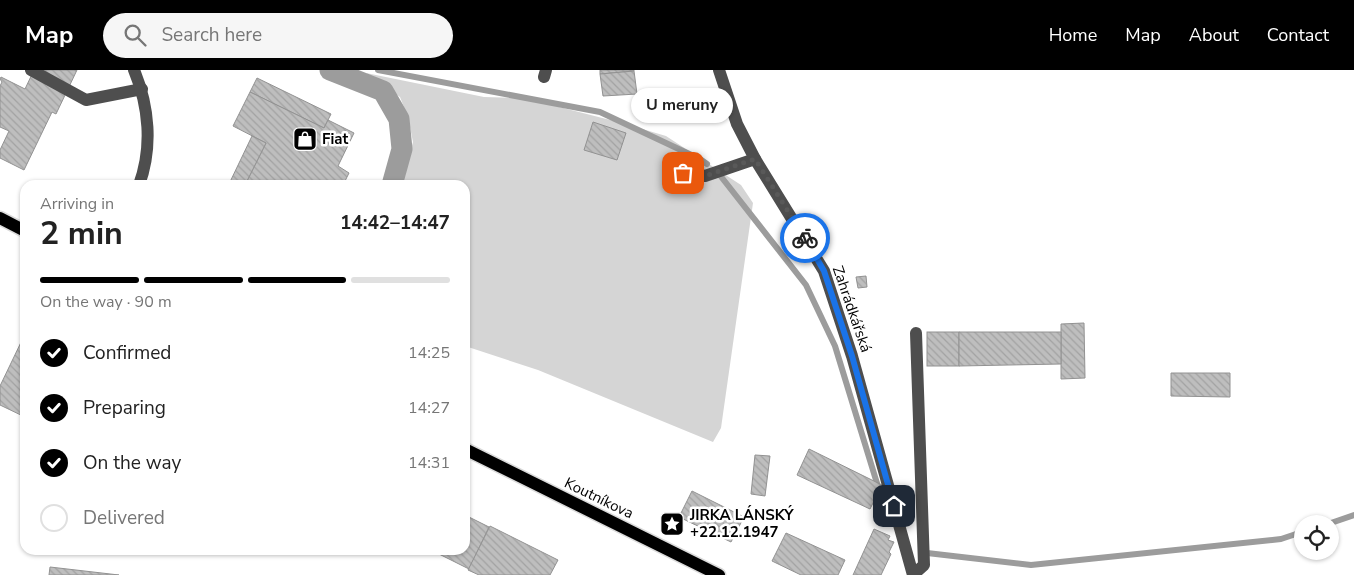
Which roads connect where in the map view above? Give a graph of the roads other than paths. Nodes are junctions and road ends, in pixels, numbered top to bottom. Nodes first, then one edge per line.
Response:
1 (31, 70) edge
2 (134, 70) edge
3 (719, 70) edge
4 (142, 89) junction
5 (755, 159) junction
6 (683, 173) dead end
7 (141, 180) edge
8 (0, 218) edge
9 (20, 228) edge
10 (916, 332) dead end
11 (470, 451) edge
12 (719, 575) edge
13 (914, 575) edge

1 - 4 street
2 - 4 street
3 - 5 street, Zahrádkářská
4 - 7 street
5 - 6 street
5 - 13 street, Zahrádkářská
8 - 9 main road
10 - 13 street
11 - 12 main road, Koutníkova

